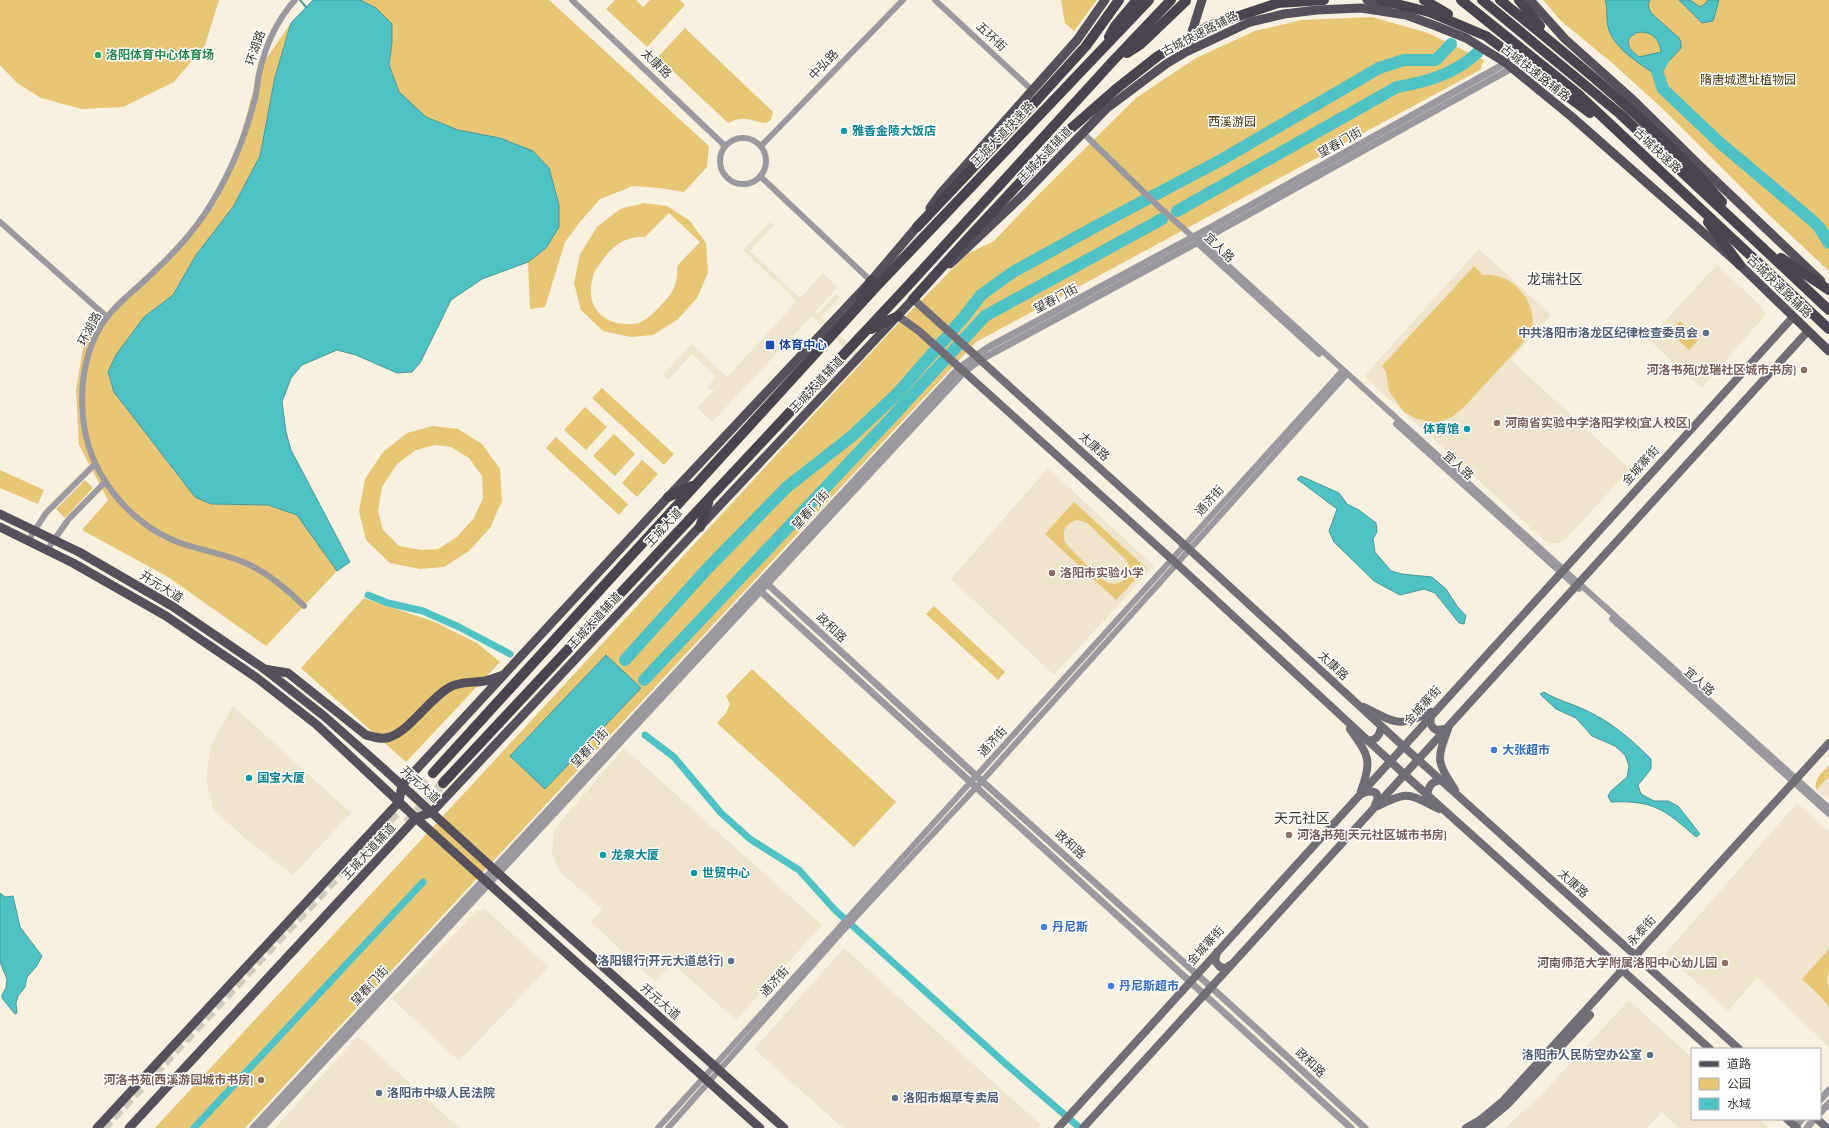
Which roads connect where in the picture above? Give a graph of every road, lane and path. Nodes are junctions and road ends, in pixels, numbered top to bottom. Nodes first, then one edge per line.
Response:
1 (295, 0) edge
2 (571, 0) edge
3 (903, 0) edge
4 (934, 0) edge
5 (1105, 0) edge
6 (1119, 0) edge
7 (1136, 0) edge
8 (1148, 0) edge
9 (1171, 0) edge
10 (1324, 0) edge
11 (1367, 0) edge
12 (1380, 0) edge
13 (1424, 0) edge
14 (1461, 0) edge
15 (1482, 0) edge
16 (1500, 0) edge
17 (1519, 0) edge
18 (1530, 0) edge
19 (1186, 1) dead end
20 (1200, 2) edge
21 (1406, 15) junction
22 (1486, 36) junction
23 (1558, 47) junction
24 (1100, 52) junction
25 (1186, 52) junction
26 (1112, 62) junction
27 (1509, 66) junction
28 (1032, 90) junction
29 (1083, 133) junction
30 (1621, 134) junction
31 (724, 145) junction
32 (761, 146) junction
33 (996, 160) junction
34 (1011, 174) junction
35 (760, 176) junction
36 (1691, 200) junction
37 (0, 222) edge
38 (917, 227) junction
39 (970, 236) junction
40 (1197, 240) junction
41 (1756, 241) junction
42 (1740, 265) junction
43 (874, 284) junction
44 (1829, 289) edge
45 (913, 299) junction
46 (1829, 310) edge
47 (898, 316) junction
48 (107, 317) junction
49 (1793, 317) junction
50 (1829, 329) edge
51 (866, 331) junction
52 (1808, 331) junction
53 (1829, 351) edge
54 (978, 358) junction
55 (961, 370) junction
56 (1344, 373) junction
57 (95, 464) junction
58 (105, 482) junction
59 (696, 485) junction
60 (668, 497) junction
61 (710, 498) junction
62 (0, 514) edge
63 (0, 527) edge
64 (700, 527) junction
65 (35, 531) junction
66 (53, 540) junction
67 (28, 541) junction
68 (1187, 547) junction
69 (47, 550) junction
70 (1174, 562) junction
71 (1561, 571) junction
72 (764, 581) junction
73 (1576, 584) junction
74 (757, 588) junction
75 (304, 606) dead end
76 (264, 668) junction
77 (504, 674) junction
78 (1356, 703) junction
79 (1433, 713) junction
80 (1342, 716) junction
81 (1381, 727) junction
82 (1447, 727) junction
83 (1368, 741) junction
84 (1829, 743) edge
85 (1403, 746) junction
86 (1829, 749) edge
87 (1417, 759) junction
88 (1390, 761) junction
89 (433, 774) tunnel mouth
90 (1404, 774) junction
91 (979, 779) junction
92 (1440, 780) junction
93 (1797, 782) junction
94 (443, 783) tunnel mouth
95 (402, 785) junction
96 (973, 785) junction
97 (1428, 795) junction
98 (1359, 796) junction
99 (1461, 799) junction
100 (399, 802) junction
101 (1373, 808) junction
102 (1829, 808) edge
103 (432, 812) junction
104 (1448, 813) junction
105 (1829, 814) edge
106 (416, 818) junction
107 (495, 871) junction
108 (487, 881) junction
109 (1218, 952) junction
110 (1638, 958) junction
111 (1231, 965) junction
112 (1625, 972) junction
113 (1197, 974) junction
114 (1191, 981) junction
115 (1212, 987) junction
116 (1205, 994) junction
117 (1709, 1048) edge
118 (1738, 1048) edge
119 (718, 1068) junction
120 (707, 1079) junction
121 (1829, 1090) edge
122 (1821, 1099) edge
123 (1829, 1103) edge
124 (1821, 1112) edge
125 (1788, 1120) edge
126 (1815, 1120) edge
127 (1817, 1120) edge
128 (1085, 1126) edge
129 (1058, 1127) edge
130 (97, 1128) edge
131 (129, 1128) edge
132 (253, 1128) edge
133 (262, 1128) edge
134 (658, 1128) edge
135 (668, 1128) edge
136 (760, 1128) edge
137 (784, 1128) edge
138 (1351, 1128) edge
139 (1364, 1128) edge
140 (1466, 1128) edge
141 (1479, 1128) edge
142 (1796, 1128) edge
143 (1807, 1128) edge
144 (1827, 1128) edge

1 - 48 street, 环湖路
2 - 31 street, 太康路
3 - 32 street, 中弘路
4 - 28 street, 五环街
5 - 28 main road
6 - 38 highway, bridge
7 - 24 highway
8 - 24 highway, 王城大道快速路
9 - 26 highway
10 - 39 highway, bridge
11 - 21 main road
12 - 22 highway
13 - 22 highway
14 - 30 highway, 古城快速路
15 - 41 highway, 古城快速路
16 - 23 highway
17 - 23 highway
18 - 44 main road
19 - 26 highway
20 - 25 main road
21 - 25 main road, 古城快速路辅路
21 - 27 main road, 古城快速路辅路
22 - 30 highway
23 - 41 highway
24 - 33 highway, 王城大道快速路
25 - 29 main road, 古城快速路辅路
26 - 34 highway
27 - 40 street, 望春门街
27 - 42 main road, 古城快速路辅路
28 - 38 main road
29 - 40 street, 宜人路
29 - 45 main road, 王城大道辅道
30 - 36 highway, 古城快速路
31 - 32 street
31 - 35 street
32 - 35 street
33 - 38 highway
33 - 43 highway, 王城大道快速路
34 - 39 highway
34 - 51 highway, 王城大道
35 - 43 street
36 - 42 highway
36 - 50 highway, 古城快速路
37 - 48 street
38 - 43 main road
39 - 45 highway
40 - 54 street, 望春门街
40 - 56 street, 宜人路
41 - 44 highway
41 - 46 highway, 古城快速路
42 - 49 main road, 古城快速路辅路
43 - 59 highway, 王城大道
43 - 60 main road
45 - 47 main road, 王城大道辅道
45 - 54 main road, 太康路
47 - 51 highway
47 - 55 main road
47 - 64 main road, 王城大道辅道
48 - 57 street, 环湖路
49 - 52 main road, 古城快速路辅路
49 - 71 main road, 金城寨街
51 - 61 highway, 王城大道
52 - 53 main road, 古城快速路辅路
52 - 73 main road
54 - 55 street, 望春门街
54 - 68 main road, 太康路
55 - 70 main road
55 - 72 street, 望春门街
56 - 68 street, 通济街
56 - 71 street, 宜人路
57 - 58 street, 环湖路
57 - 65 street
58 - 66 street
58 - 75 street, 环湖路
59 - 60 highway
59 - 89 highway, 王城大道
60 - 77 main road
61 - 64 highway
61 - 94 highway, 王城大道
62 - 65 main road, 开元大道
63 - 67 main road, 开元大道
64 - 103 main road, 王城大道辅道
65 - 66 main road, 开元大道
65 - 67 street
66 - 69 street
66 - 76 main road, 开元大道
67 - 69 main road, 开元大道
68 - 70 street, 通济街
68 - 78 main road, 太康路
69 - 100 main road, 开元大道
70 - 80 main road
70 - 91 street, 通济街
71 - 73 street, 宜人路
71 - 79 main road, 金城寨街
72 - 74 street, 望春门街
72 - 91 street, 政和路
73 - 82 main road
73 - 93 street, 宜人路
74 - 96 street, 政和路
74 - 107 street, 望春门街
76 - 77 main road
76 - 95 main road, 开元大道
77 - 95 main road
78 - 79 main road
78 - 81 main road, 太康路
79 - 82 main road
79 - 85 main road, 金城寨街
80 - 83 main road
80 - 98 main road
81 - 83 main road
81 - 85 main road, 太康路
82 - 87 main road
82 - 99 main road
83 - 88 main road
84 - 93 main road, 永泰街
85 - 87 main road, 太康路
85 - 88 main road, 金城寨街
86 - 93 main road, 永泰街
87 - 90 main road
87 - 92 main road, 太康路
88 - 90 main road
88 - 98 main road, 金城寨街
90 - 97 main road
90 - 101 main road
91 - 96 street, 通济街
91 - 113 street, 政和路
92 - 97 main road
92 - 99 main road, 太康路
93 - 102 street, 宜人路
93 - 105 street, 宜人路
93 - 110 main road, 永泰街
95 - 100 main road
95 - 103 main road, 开元大道
96 - 114 street, 政和路
96 - 119 street, 通济街
97 - 104 main road
98 - 101 main road
98 - 109 main road, 金城寨街
99 - 110 main road, 太康路
100 - 106 main road, 开元大道
100 - 130 main road, 王城大道辅道
101 - 104 main road
101 - 111 main road
103 - 106 main road, 王城大道辅道
103 - 107 main road, 开元大道
104 - 112 main road
106 - 108 main road, 开元大道
106 - 131 main road, 王城大道辅道
107 - 108 street, 望春门街
107 - 119 main road, 开元大道
108 - 120 main road, 开元大道
108 - 132 street, 望春门街
108 - 133 street, 望春门街
109 - 111 main road
109 - 113 main road, 金城寨街
110 - 112 main road, 永泰街
110 - 118 main road, 太康路
111 - 115 main road
112 - 117 main road
112 - 140 main road, 永泰街
112 - 141 main road, 永泰街
113 - 114 main road, 金城寨街
113 - 115 street, 政和路
114 - 116 street, 政和路
114 - 129 main road, 金城寨街
115 - 116 main road
115 - 139 street, 政和路
116 - 128 main road
116 - 138 street, 政和路
119 - 120 street, 通济街
119 - 137 main road, 开元大道
120 - 134 street, 通济街
120 - 135 street, 通济街
120 - 136 main road, 开元大道
121 - 122 street
123 - 124 street
125 - 142 main road
126 - 143 street
127 - 144 main road

